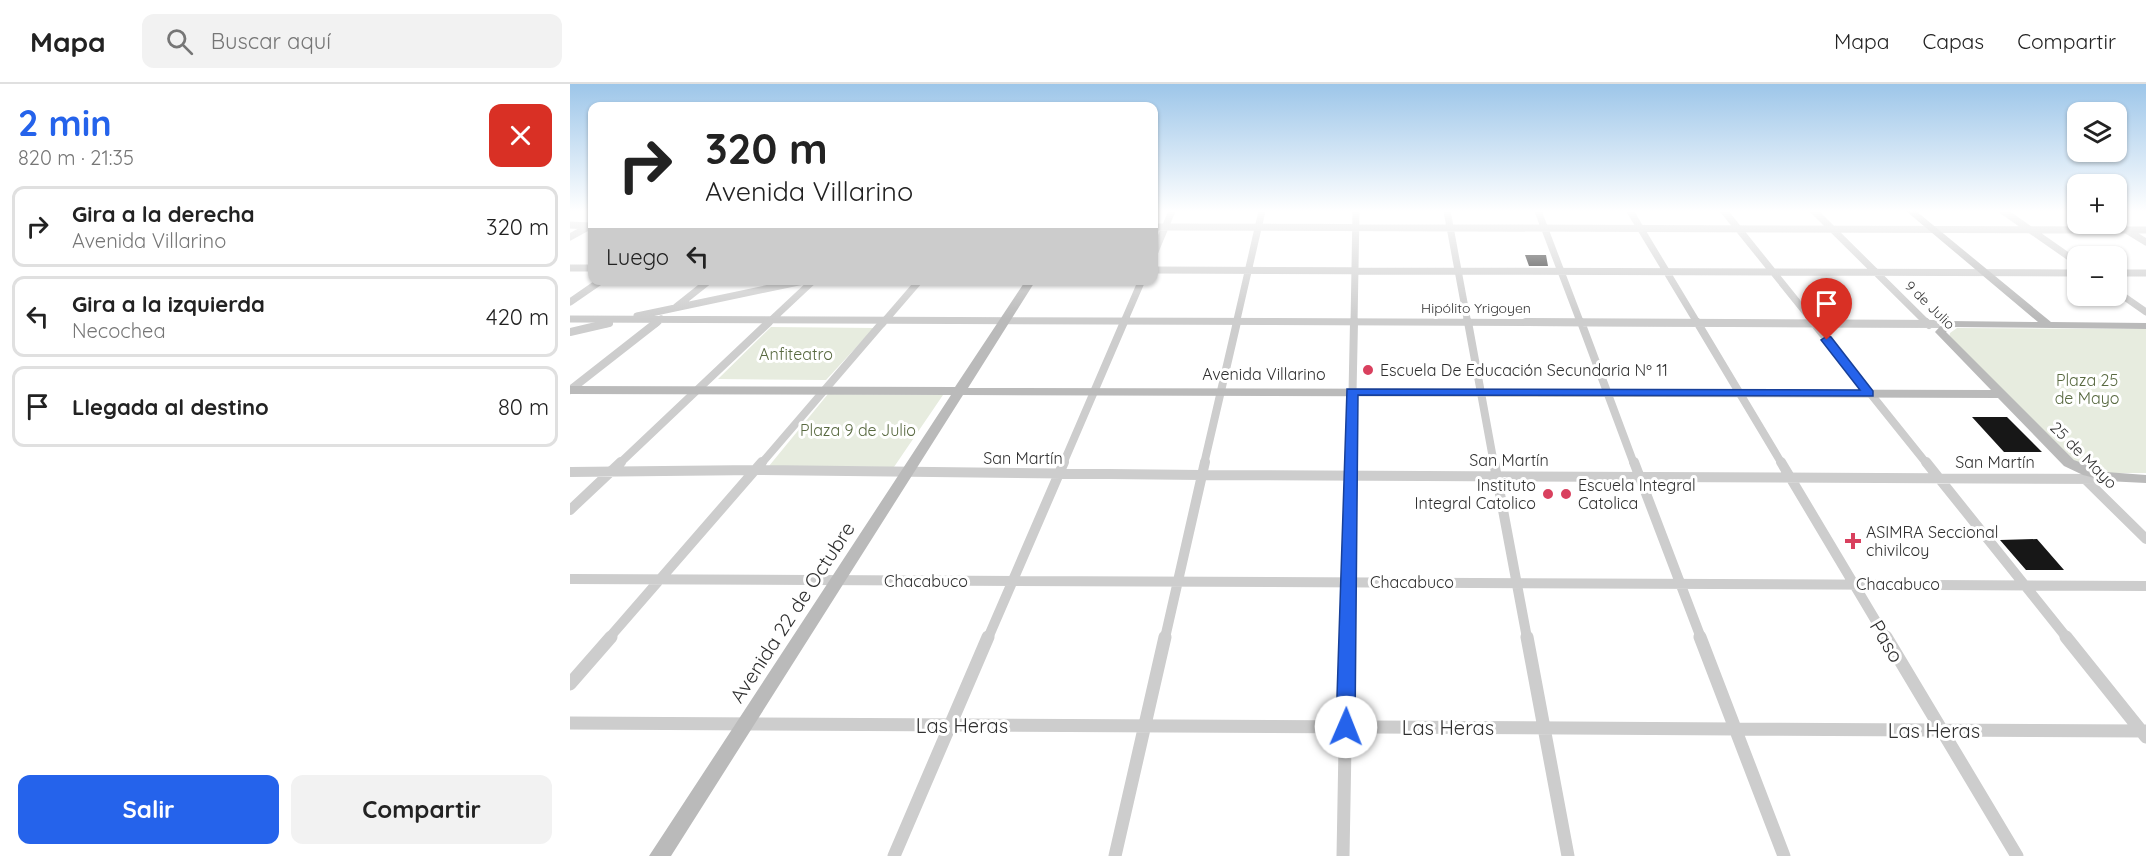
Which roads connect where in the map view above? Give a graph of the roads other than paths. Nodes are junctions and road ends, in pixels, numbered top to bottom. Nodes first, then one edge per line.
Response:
1 (1254, 247) edge
2 (1356, 247) edge
3 (1454, 247) edge
4 (1552, 247) edge
5 (1652, 247) edge
6 (1753, 247) edge
7 (1849, 247) edge
8 (1949, 247) edge
9 (570, 268) edge
10 (588, 268) edge
11 (1158, 270) edge
12 (1249, 270) junction
13 (1355, 271) junction
14 (1458, 271) junction
15 (1562, 272) junction
16 (1667, 272) junction
17 (1773, 272) junction
18 (1979, 272) junction
19 (1876, 273) junction
20 (2067, 273) edge
21 (2127, 273) edge
22 (2146, 273) edge
23 (595, 285) edge
24 (704, 285) edge
25 (785, 285) edge
26 (809, 285) edge
27 (916, 285) edge
28 (1028, 285) edge
29 (1140, 285) edge
30 (2127, 299) edge
31 (570, 302) edge
32 (674, 309) junction
33 (2146, 312) edge
34 (570, 319) edge
35 (625, 319) junction
36 (660, 321) junction
37 (771, 321) junction
38 (885, 321) junction
39 (1004, 322) junction
40 (1124, 322) junction
41 (1237, 322) junction
42 (1354, 322) junction
43 (1468, 323) junction
44 (1582, 323) junction
45 (1699, 324) junction
46 (1814, 324) junction
47 (1928, 324) junction
48 (1948, 324) junction
49 (2042, 324) junction
50 (2144, 325) edge
51 (570, 332) edge
52 (1940, 335) junction
53 (702, 386) junction
54 (572, 387) edge
55 (827, 387) junction
56 (962, 387) junction
57 (1096, 387) junction
58 (1223, 388) junction
59 (1352, 388) junction
60 (1481, 388) junction
61 (1608, 389) junction
62 (1738, 390) junction
63 (1866, 390) junction
64 (1996, 391) junction
65 (2069, 463) junction
66 (757, 470) junction
67 (570, 472) edge
68 (610, 472) junction
69 (907, 473) junction
70 (1059, 474) junction
71 (1201, 476) junction
72 (1351, 476) junction
73 (1497, 477) junction
74 (1641, 477) junction
75 (1790, 478) junction
76 (1938, 478) junction
77 (2085, 479) junction
78 (2111, 479) junction
79 (2146, 479) edge
80 (570, 510) edge
81 (2146, 539) edge
82 (570, 579) edge
83 (661, 579) junction
84 (836, 581) junction
85 (1012, 581) junction
86 (1178, 581) junction
87 (1349, 582) junction
88 (1516, 582) junction
89 (1681, 583) junction
90 (1853, 584) junction
91 (2024, 585) junction
92 (2146, 586) edge
93 (570, 684) edge
94 (570, 723) edge
95 (745, 724) junction
96 (951, 725) junction
97 (1145, 725) junction
98 (1346, 727) junction
99 (1544, 728) junction
100 (1735, 729) junction
101 (1942, 730) junction
102 (2144, 733) edge
103 (659, 856) edge
104 (894, 856) edge
105 (1115, 856) edge
106 (1343, 856) edge
107 (1568, 856) edge
108 (1784, 856) edge
109 (2017, 856) edge

1 - 12 street
2 - 13 street
3 - 14 street
4 - 15 street
5 - 16 street, Paso
6 - 17 street
7 - 19 street, 9 de Julio
8 - 18 main road
9 - 10 street
11 - 12 street
12 - 13 street
12 - 41 street
13 - 14 street
13 - 42 street
14 - 15 street
14 - 43 street
15 - 16 street
15 - 44 street
16 - 17 street
16 - 45 street, Paso
17 - 19 street
17 - 46 street
18 - 19 street
18 - 20 street
18 - 49 main road
19 - 47 street, 9 de Julio
21 - 22 street
23 - 31 street
24 - 32 street
25 - 32 street
26 - 37 street
27 - 38 street
28 - 39 main road, Avenida 22 de Octubre
29 - 40 street
30 - 33 street
32 - 35 street
32 - 36 street
34 - 35 street
35 - 36 street, Hipólito Yrigoyen
35 - 51 street
36 - 37 street, Hipólito Yrigoyen
36 - 54 street
37 - 38 street, Hipólito Yrigoyen
37 - 53 street
38 - 39 street, Hipólito Yrigoyen
38 - 55 street
39 - 40 street, Hipólito Yrigoyen
39 - 56 main road, Avenida 22 de Octubre
40 - 41 street, Hipólito Yrigoyen
40 - 57 street
41 - 42 street, Hipólito Yrigoyen
41 - 58 street
42 - 43 street, Hipólito Yrigoyen
42 - 59 street
43 - 44 street, Hipólito Yrigoyen
43 - 60 street
44 - 45 street, Hipólito Yrigoyen
44 - 61 street
45 - 46 street, Hipólito Yrigoyen
45 - 62 street, Paso
46 - 47 street, Hipólito Yrigoyen
46 - 63 street
47 - 48 street, Hipólito Yrigoyen
47 - 52 street, 9 de Julio
48 - 49 main road, Hipólito Yrigoyen
48 - 52 main road
49 - 50 main road, Hipólito Yrigoyen
52 - 64 main road, 9 de Julio
53 - 54 main road, Avenida Villarino
53 - 55 main road, Avenida Villarino
53 - 68 street
55 - 56 main road, Avenida Villarino
55 - 66 street
56 - 57 main road, Avenida Villarino
56 - 69 main road, Avenida 22 de Octubre
57 - 58 main road, Avenida Villarino
57 - 70 street
58 - 59 main road, Avenida Villarino
58 - 71 street
59 - 60 main road, Avenida Villarino
59 - 72 street
60 - 61 main road, Avenida Villarino
60 - 73 street
61 - 62 main road, Avenida Villarino
61 - 74 street
62 - 63 main road, Avenida Villarino
62 - 75 street, Paso
63 - 64 main road, Avenida Villarino
63 - 76 street
64 - 65 main road, 25 de Mayo
65 - 77 street, 25 de Mayo
65 - 78 main road, San Martín
66 - 68 street, San Martín
66 - 69 street, San Martín
66 - 83 street
67 - 68 street, San Martín
68 - 80 street
69 - 70 street, San Martín
69 - 84 main road, Avenida 22 de Octubre
70 - 71 street, San Martín
70 - 85 street
71 - 72 street, San Martín
71 - 86 street
72 - 73 street, San Martín
72 - 87 street
73 - 74 street, San Martín
73 - 88 street
74 - 75 street, San Martín
74 - 89 street
75 - 76 street, San Martín
75 - 90 street, Paso
76 - 77 street, San Martín
76 - 91 street
77 - 78 street, San Martín
77 - 81 street, 25 de Mayo
78 - 79 main road, San Martín
82 - 83 street, Chacabuco
83 - 84 street, Chacabuco
83 - 93 street
84 - 85 street, Chacabuco
84 - 95 main road, Avenida 22 de Octubre
85 - 86 street, Chacabuco
85 - 96 street
86 - 87 street, Chacabuco
86 - 97 street
87 - 88 street, Chacabuco
87 - 98 street
88 - 89 street, Chacabuco
88 - 99 street
89 - 90 street, Chacabuco
89 - 100 street
90 - 91 street, Chacabuco
90 - 101 street, Paso
91 - 92 street, Chacabuco
91 - 102 street
94 - 95 street, Las Heras
95 - 96 street, Las Heras
95 - 103 main road, Avenida 22 de Octubre
96 - 97 street, Las Heras
96 - 104 street
97 - 98 street, Las Heras
97 - 105 street
98 - 99 street, Las Heras
98 - 106 street
99 - 100 street, Las Heras
99 - 107 street
100 - 101 street, Las Heras
100 - 108 street
101 - 102 street, Las Heras
101 - 109 street, Paso

